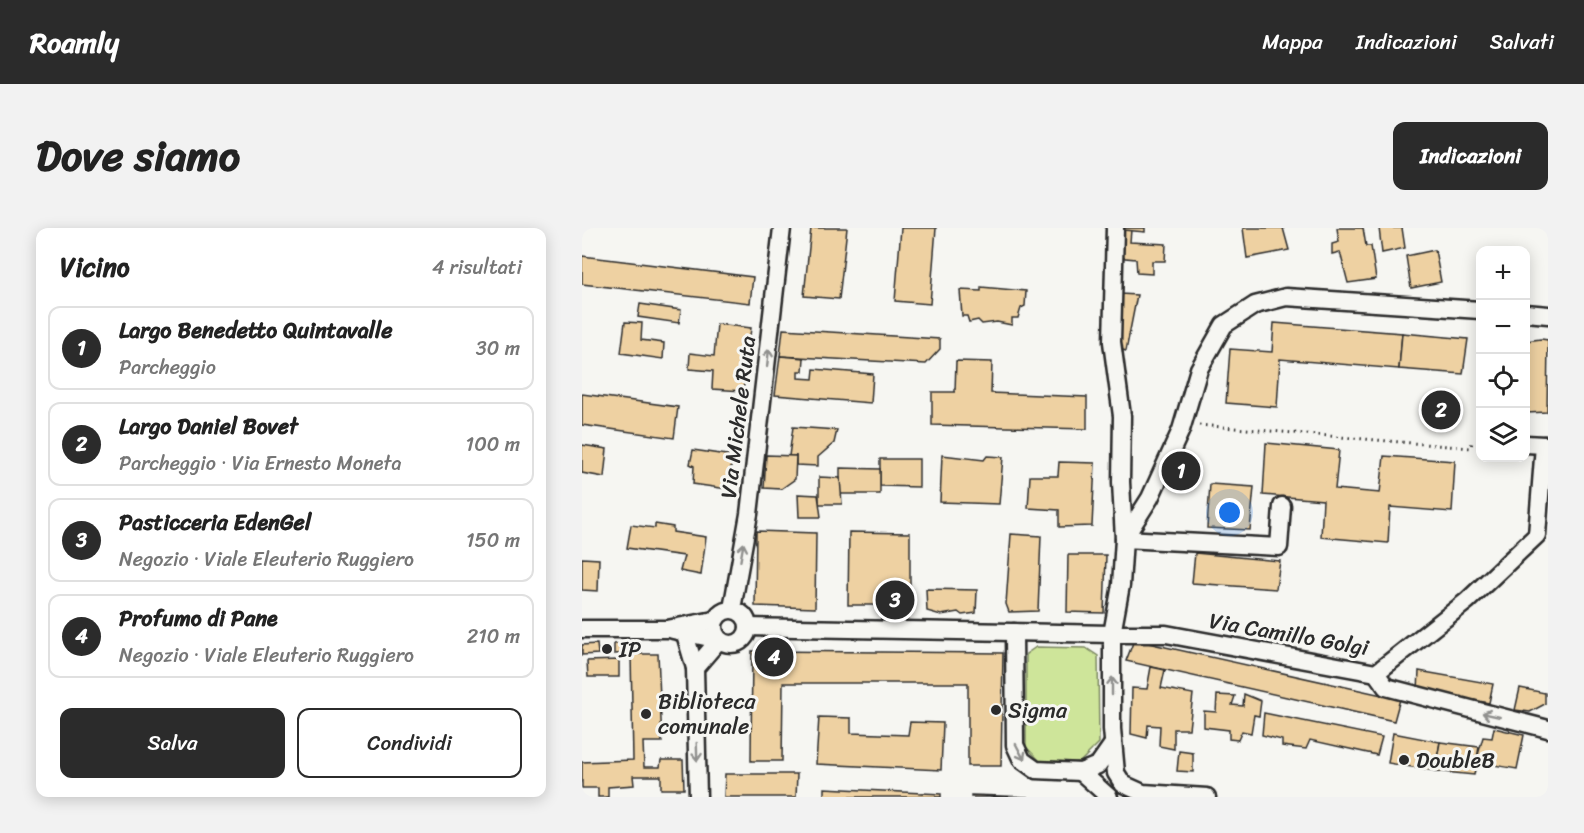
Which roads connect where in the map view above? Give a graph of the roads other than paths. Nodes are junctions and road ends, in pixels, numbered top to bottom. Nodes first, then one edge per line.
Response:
1 (782, 228) edge
2 (1115, 228) edge
3 (1476, 310) edge
4 (1530, 313) edge
5 (1548, 315) edge
6 (1530, 444) edge
7 (1546, 445) edge
8 (1282, 506) dead end
9 (1544, 508) edge
10 (1124, 539) junction
11 (732, 609) junction
12 (714, 620) junction
13 (748, 627) junction
14 (582, 629) edge
15 (667, 629) junction
16 (1014, 632) junction
17 (685, 634) junction
18 (1112, 634) junction
19 (719, 640) junction
20 (695, 668) junction
21 (1376, 673) junction
22 (1548, 729) edge
23 (1112, 745) junction
24 (1081, 772) junction
25 (698, 797) edge
26 (1109, 797) edge
27 (1207, 797) edge

11 -> 1 street, Via Michele Ruta
2 - 10 street
3 - 10 street
4 - 5 street
6 - 7 street
7 - 9 street, Via Camillo Golgi
8 - 10 street
9 - 21 street, Via Camillo Golgi
10 - 18 street
11 - 12 street
11 - 13 street
12 - 15 street
12 - 19 street
13 - 16 street, Via Camillo Golgi
13 - 19 street
14 - 15 street
15 - 17 street
16 - 18 street, Via Camillo Golgi
16 -> 24 street
17 - 19 street
17 - 20 street
18 - 21 street, Via Camillo Golgi
23 -> 18 street
19 - 20 street
20 -> 25 street
22 -> 21 street
23 - 24 street
23 - 27 street
24 - 26 street

